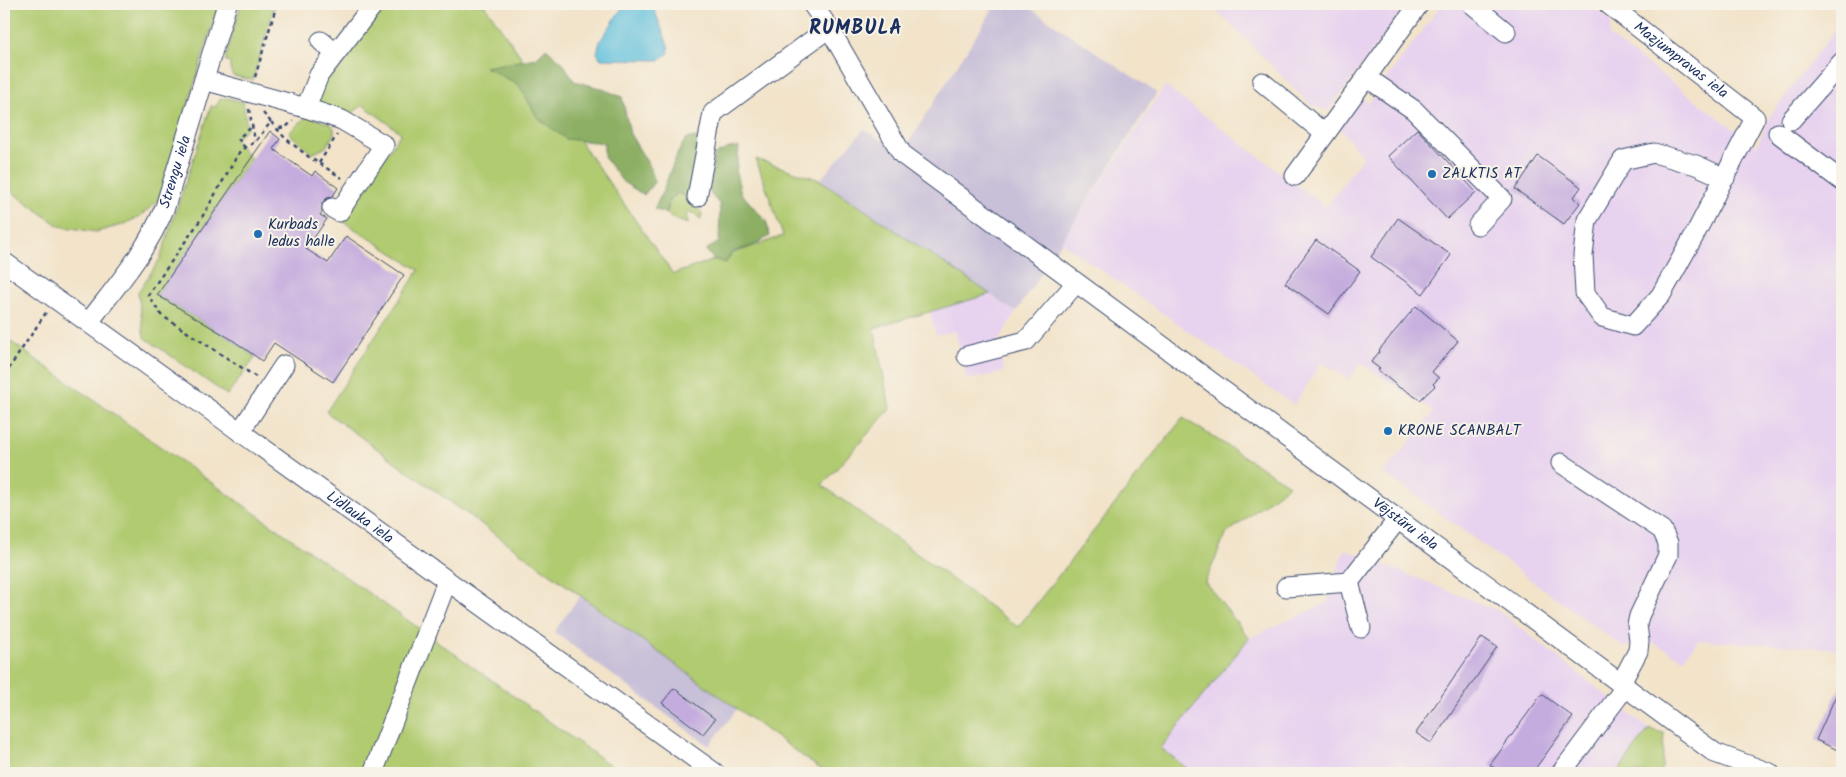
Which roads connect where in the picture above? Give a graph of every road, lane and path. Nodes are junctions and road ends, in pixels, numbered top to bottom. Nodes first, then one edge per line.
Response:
1 (227, 4) edge
2 (277, 4) edge
3 (374, 4) edge
4 (812, 4) edge
5 (1419, 4) edge
6 (1472, 4) edge
7 (1608, 4) edge
8 (829, 28) junction
9 (1506, 32) dead end
10 (1842, 62) edge
11 (1366, 77) junction
12 (204, 80) junction
13 (1262, 82) dead end
14 (249, 92) junction
15 (306, 108) junction
16 (342, 120) junction
17 (252, 128) junction
18 (1325, 134) junction
19 (255, 142) junction
20 (245, 148) junction
21 (319, 164) junction
22 (1295, 176) dead end
23 (1724, 178) junction
24 (1842, 180) edge
25 (355, 187) junction
26 (697, 197) dead end
27 (332, 208) dead end
28 (1478, 225) dead end
29 (4, 262) edge
30 (1076, 282) junction
31 (55, 299) junction
32 (89, 322) junction
33 (967, 356) dead end
34 (284, 365) dead end
35 (4, 376) edge
36 (270, 386) junction
37 (240, 432) junction
38 (1561, 463) dead end
39 (1398, 519) junction
40 (447, 581) junction
41 (1349, 582) junction
42 (1286, 587) dead end
43 (1361, 628) dead end
44 (1624, 684) junction
45 (373, 773) edge
46 (715, 773) edge
47 (1561, 773) edge
48 (1770, 773) edge

1 - 12 street, Strengu iela
2 - 14 path
3 - 15 street
4 - 8 street, Vējstūru iela
5 - 11 street
6 - 9 street
7 - 23 street, Mazjumpravas iela
8 - 26 street
8 - 30 street, Vējstūru iela
10 - 24 street
11 - 18 street
11 - 28 street
12 - 14 street
12 - 32 street, Strengu iela
13 - 18 street
14 - 15 street
14 - 17 path
15 - 16 street
16 - 21 path
16 - 25 street
17 - 19 path
17 - 20 path
18 - 22 street
19 - 20 path
19 - 21 path
20 - 36 path
21 - 25 path
23 - 23 street
25 - 27 street
29 - 31 street, Lidlauka iela
30 - 33 street
30 - 39 street, Vējstūru iela
31 - 32 street, Lidlauka iela
31 - 35 path
32 - 37 street, Lidlauka iela
34 - 36 street
36 - 37 street
37 - 40 street, Lidlauka iela
38 - 44 street
39 - 41 street
39 - 44 street, Vējstūru iela
40 - 45 street
40 - 46 street, Lidlauka iela
41 - 42 street
41 - 43 street
44 - 47 street
44 - 48 street, Vējstūru iela

